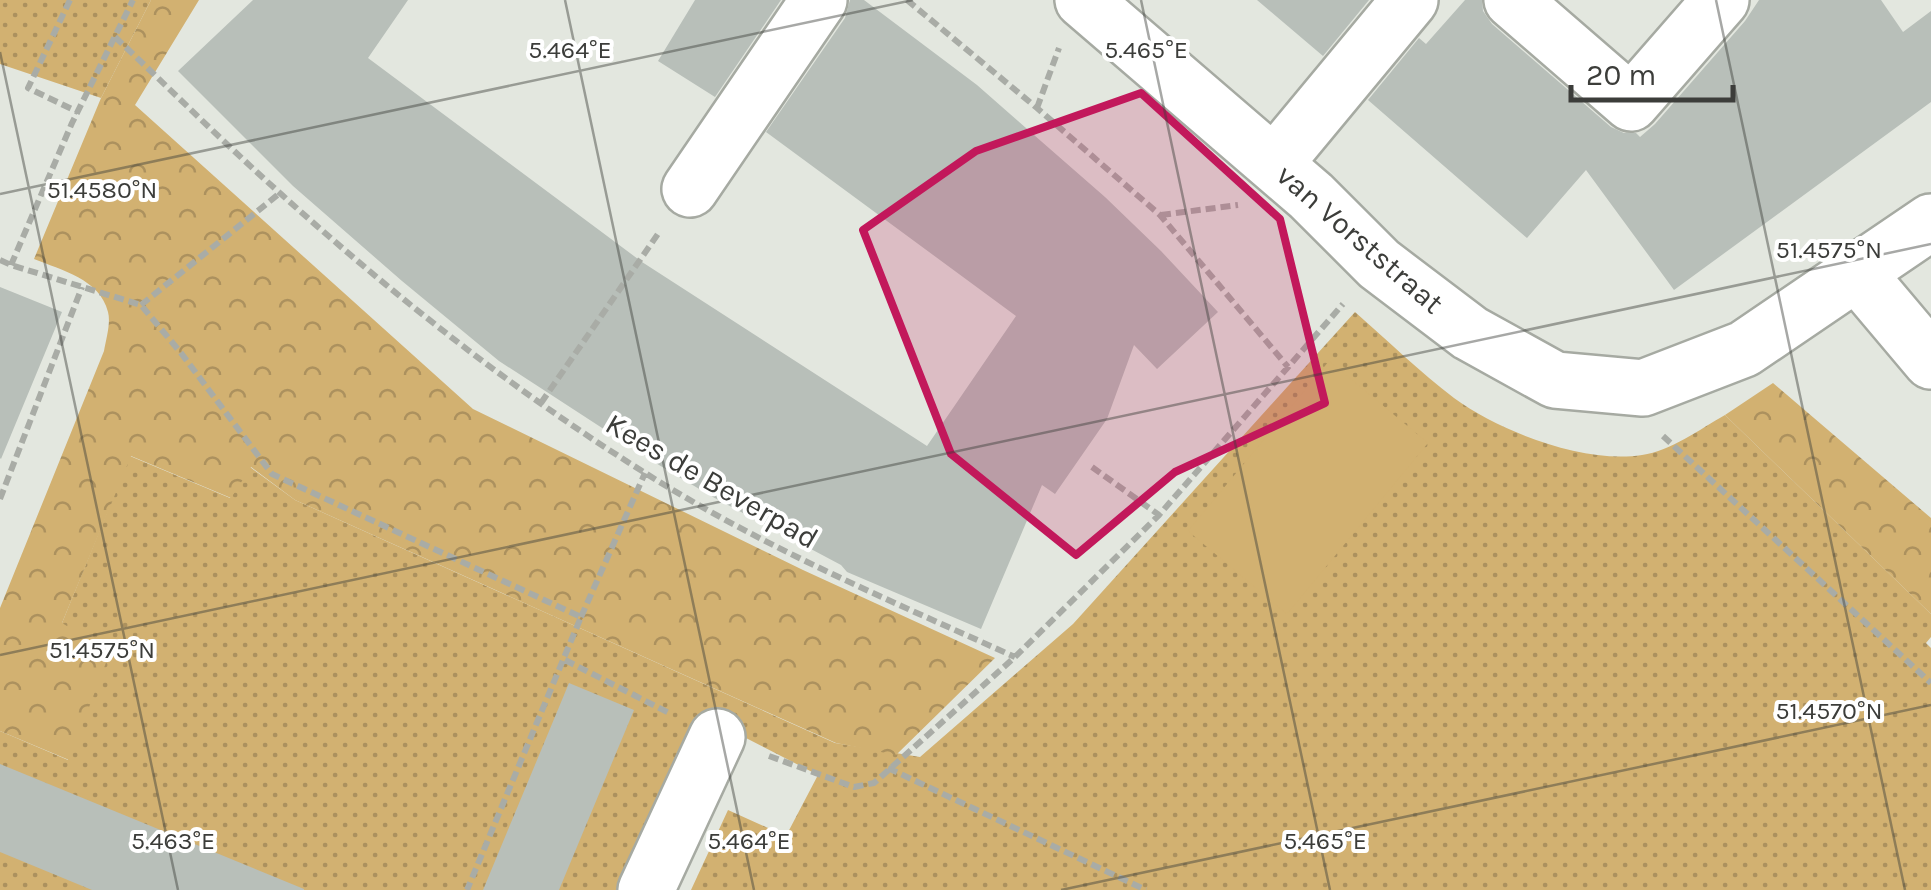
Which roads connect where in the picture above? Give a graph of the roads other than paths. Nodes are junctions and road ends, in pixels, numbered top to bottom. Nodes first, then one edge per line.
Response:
1 (819, 0) edge
2 (1084, 0) edge
3 (1410, 0) edge
4 (1721, 0) edge
5 (1529, 5) edge
6 (1274, 164) junction
7 (690, 189) road end
8 (1931, 222) edge
9 (1856, 272) junction
10 (1931, 361) edge
11 (718, 737) road end
12 (646, 890) edge

1 - 7 street
2 - 6 street, van Vorststraat
3 - 6 street
4 - 5 street
6 - 9 street, van Vorststraat
8 - 9 street, van Vorststraat
9 - 10 street
11 - 12 street

